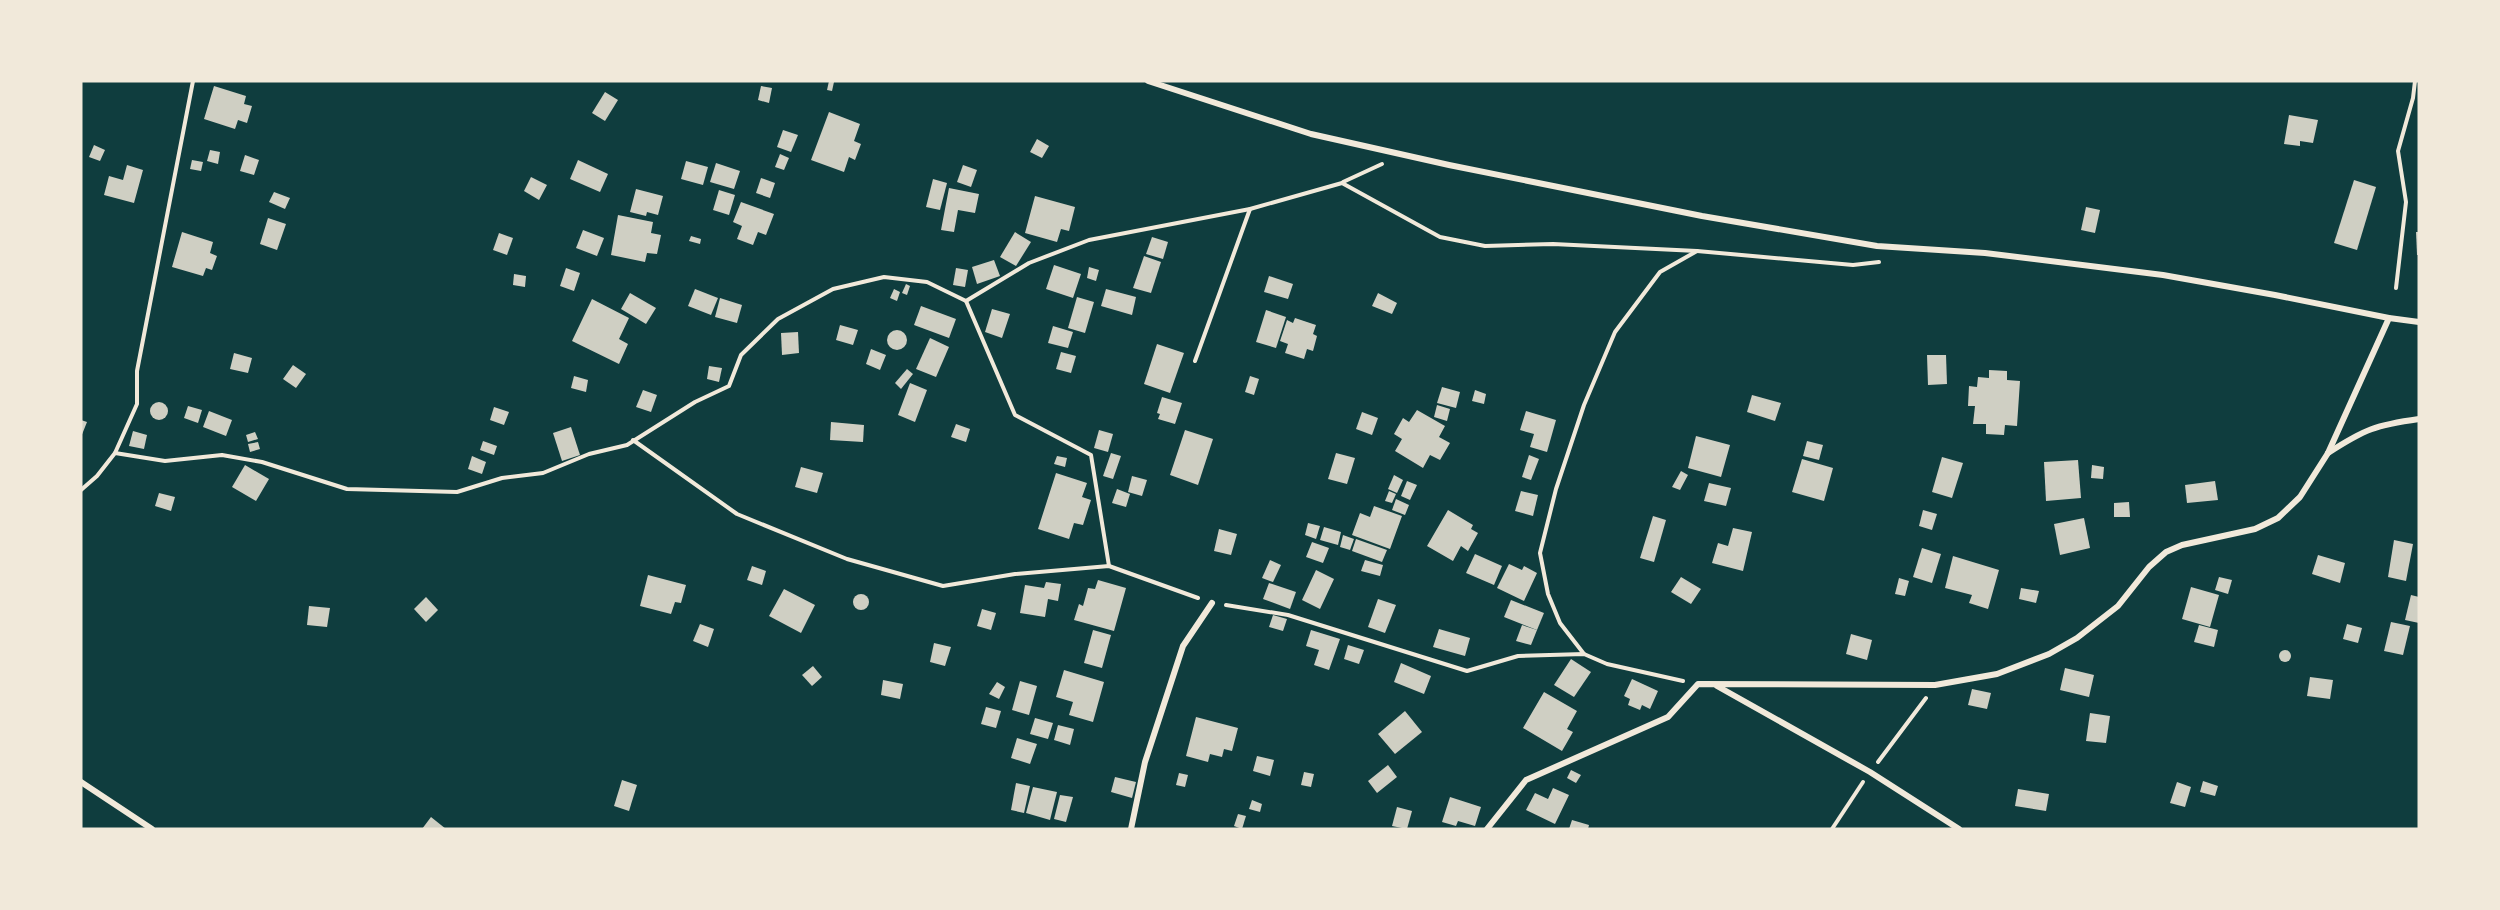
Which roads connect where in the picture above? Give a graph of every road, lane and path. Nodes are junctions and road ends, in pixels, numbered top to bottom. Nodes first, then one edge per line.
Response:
1 (193, 81) edge
2 (1148, 81) edge
3 (2415, 81) edge
4 (1402, 154) junction
5 (1342, 183) junction
6 (1251, 209) junction
7 (1697, 251) junction
8 (1888, 259) dead end
9 (2396, 288) dead end
10 (966, 301) junction
11 (2389, 318) junction
12 (2419, 322) edge
13 (1195, 361) dead end
14 (2419, 419) edge
15 (633, 440) junction
16 (115, 453) junction
17 (2328, 453) junction
18 (81, 490) edge
19 (1109, 566) junction
20 (1212, 603) junction
21 (1584, 654) junction
22 (1698, 684) junction
23 (1714, 685) junction
24 (1935, 685) junction
25 (1870, 772) junction
26 (81, 782) edge
27 (152, 829) edge
28 (1131, 829) edge
29 (1487, 829) edge
30 (1832, 829) edge
31 (1959, 829) edge

1 - 16 path
2 - 4 street
3 - 9 path
4 - 5 path
4 - 11 street
5 - 6 path
5 - 7 path
6 - 10 path
6 - 13 path
7 - 8 path
7 - 21 path
10 - 15 path
10 - 19 path
11 - 12 street
11 - 17 street
14 - 17 street
15 - 16 path
15 - 19 path
16 - 18 path
17 - 24 street
19 - 20 path
20 - 21 path
20 - 28 street
21 - 22 path
22 - 23 street
22 - 29 street
23 - 24 street
23 - 25 street
24 - 25 path
25 - 30 path
25 - 31 street
26 - 27 street

